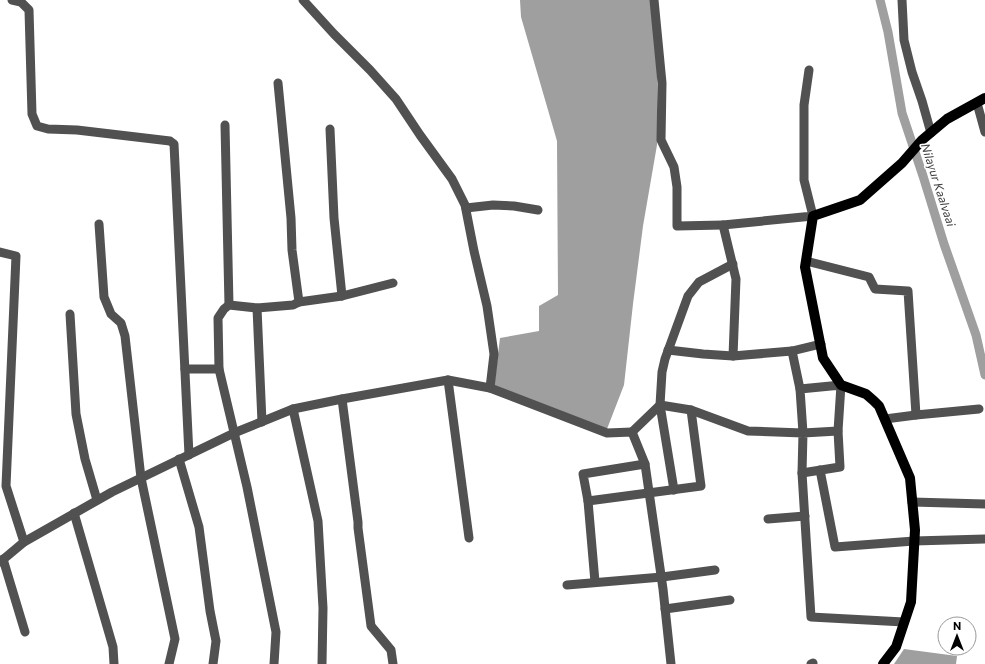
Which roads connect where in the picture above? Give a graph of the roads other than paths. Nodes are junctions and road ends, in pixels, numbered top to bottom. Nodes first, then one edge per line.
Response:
1 (12, 0) edge
2 (303, 0) edge
3 (654, 0) edge
4 (902, 0) edge
5 (809, 70) dead end
6 (278, 83) dead end
7 (981, 101) edge
8 (225, 125) dead end
9 (330, 129) dead end
10 (985, 132) edge
11 (931, 133) junction
12 (466, 208) junction
13 (538, 210) dead end
14 (813, 216) junction
15 (99, 224) dead end
16 (724, 225) junction
17 (0, 252) edge
18 (806, 261) junction
19 (732, 264) junction
20 (393, 283) dead end
21 (342, 296) junction
22 (299, 302) junction
23 (229, 305) junction
24 (257, 308) junction
25 (70, 314) dead end
26 (820, 344) junction
27 (668, 350) junction
28 (792, 351) junction
29 (733, 356) junction
30 (185, 369) junction
31 (219, 369) junction
32 (448, 380) junction
33 (841, 385) junction
34 (490, 388) junction
35 (800, 389) junction
36 (342, 399) junction
37 (660, 405) junction
38 (293, 409) junction
39 (979, 409) dead end
40 (691, 410) junction
41 (916, 415) junction
42 (884, 419) junction
43 (262, 422) junction
44 (838, 431) junction
45 (632, 432) junction
46 (234, 433) junction
47 (803, 433) junction
48 (189, 455) junction
49 (179, 459) junction
50 (644, 464) junction
51 (820, 470) junction
52 (802, 473) junction
53 (140, 478) junction
54 (674, 490) junction
55 (649, 493) junction
56 (97, 500) junction
57 (588, 501) junction
58 (912, 502) junction
59 (985, 504) edge
60 (74, 513) junction
61 (805, 516) junction
62 (768, 519) dead end
63 (469, 538) dead end
64 (985, 539) edge
65 (914, 541) junction
66 (24, 542) junction
67 (2, 560) edge
68 (715, 570) dead end
69 (662, 577) junction
70 (595, 582) junction
71 (567, 585) dead end
72 (730, 600) dead end
73 (665, 609) junction
74 (904, 622) junction
75 (26, 632) dead end
76 (114, 664) edge
77 (169, 664) edge
78 (213, 664) edge
79 (274, 664) edge
80 (322, 664) edge
81 (393, 664) edge
82 (671, 664) edge
83 (883, 664) edge

1 - 30 street
2 - 12 street
3 - 16 street
4 - 11 street
5 - 14 street
6 - 22 street
7 - 10 street
7 - 11 main road
8 - 23 street
9 - 21 street
11 - 14 main road
12 - 13 street
12 - 34 street
14 - 16 street
14 - 18 main road
15 - 53 street
16 - 19 street
17 - 66 street
18 - 26 main road
18 - 41 street
19 - 27 street
19 - 29 street
20 - 21 street
21 - 22 street
22 - 24 street
23 - 24 street
23 - 31 street
24 - 43 street
25 - 56 street
26 - 28 street
26 - 33 main road
27 - 29 street
27 - 37 street
28 - 29 street
28 - 35 street
30 - 31 street
30 - 48 street
31 - 46 street
32 - 34 street
32 - 36 street
32 - 63 street
33 - 35 street
33 - 42 main road
33 - 44 street
34 - 45 street
35 - 47 street
36 - 38 street
36 - 81 street
37 - 40 street
37 - 45 street
37 - 54 street
38 - 43 street
38 - 80 street
39 - 41 street
40 - 47 street
40 - 54 street
41 - 42 street
42 - 58 main road
43 - 46 street
44 - 47 street
44 - 51 street
45 - 50 street
46 - 48 street
46 - 79 street
47 - 52 street
48 - 49 street
49 - 53 street
49 - 78 street
50 - 55 street
50 - 57 street
51 - 52 street
51 - 65 street
52 - 61 street
53 - 56 street
53 - 77 street
54 - 55 street
55 - 57 street
55 - 69 street
56 - 60 street
57 - 70 street
58 - 59 street
58 - 65 main road
60 - 66 street
60 - 76 street
61 - 62 street
61 - 74 street
64 - 65 street
65 - 74 main road
66 - 67 street
67 - 75 street
68 - 69 street
69 - 70 street
69 - 73 street
70 - 71 street
72 - 73 street
73 - 82 street
74 - 83 main road

